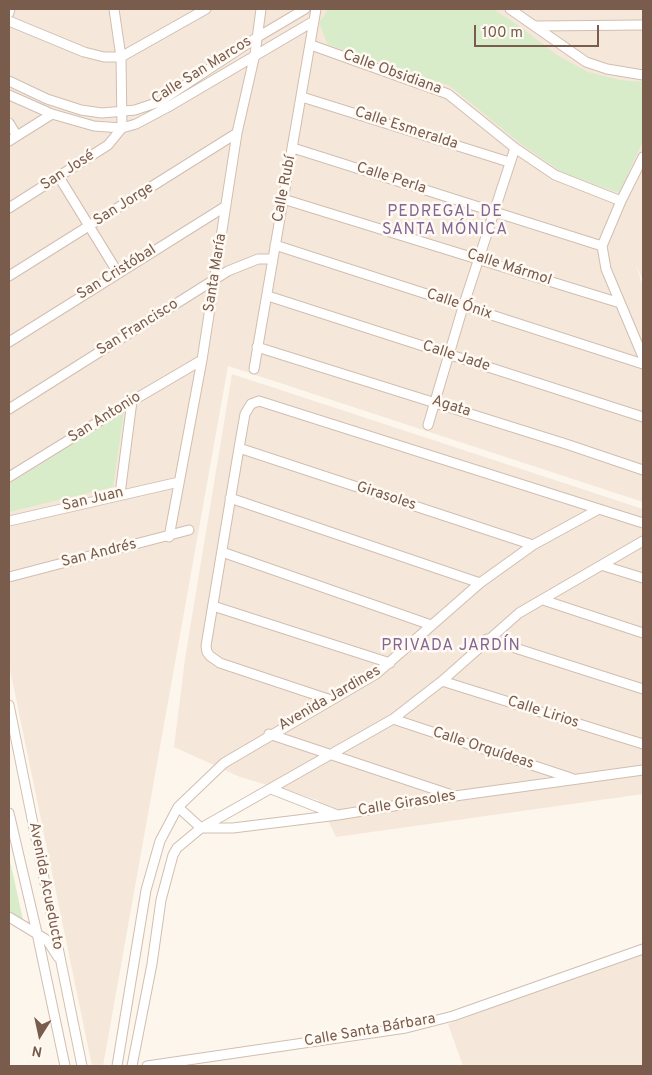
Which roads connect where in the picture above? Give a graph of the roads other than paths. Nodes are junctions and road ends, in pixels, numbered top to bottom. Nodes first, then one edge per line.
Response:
1 (10, 9) edge
2 (114, 9) edge
3 (206, 9) edge
4 (261, 9) edge
5 (305, 9) edge
6 (316, 9) edge
7 (510, 9) edge
8 (9, 13) edge
9 (9, 21) edge
10 (314, 21) junction
11 (643, 24) edge
12 (536, 26) junction
13 (256, 38) junction
14 (311, 45) junction
15 (254, 54) junction
16 (121, 57) junction
17 (643, 75) edge
18 (9, 81) edge
19 (9, 95) edge
20 (302, 97) junction
21 (123, 112) junction
22 (52, 114) junction
23 (9, 123) edge
24 (122, 128) junction
25 (237, 133) junction
26 (13, 139) edge
27 (293, 148) junction
28 (514, 148) junction
29 (643, 158) edge
30 (509, 162) junction
31 (59, 177) junction
32 (283, 199) junction
33 (622, 201) junction
34 (226, 206) junction
35 (9, 208) edge
36 (493, 211) junction
37 (89, 227) junction
38 (275, 245) junction
39 (602, 246) junction
40 (272, 258) junction
41 (478, 258) junction
42 (118, 273) junction
43 (9, 276) edge
44 (215, 280) junction
45 (268, 296) junction
46 (620, 303) junction
47 (463, 306) junction
48 (9, 342) edge
49 (257, 347) junction
50 (449, 355) junction
51 (643, 357) edge
52 (202, 360) junction
53 (643, 364) edge
54 (254, 369) dead end
55 (132, 400) junction
56 (434, 402) junction
57 (9, 409) edge
58 (643, 418) edge
59 (428, 425) dead end
60 (239, 448) junction
61 (643, 470) edge
62 (9, 477) edge
63 (179, 482) junction
64 (120, 494) junction
65 (230, 498) junction
66 (599, 509) junction
67 (9, 520) edge
68 (643, 523) edge
69 (189, 530) dead end
70 (169, 537) junction
71 (643, 541) edge
72 (533, 545) junction
73 (222, 552) junction
74 (604, 566) junction
75 (9, 577) edge
76 (643, 578) edge
77 (480, 583) junction
78 (543, 600) junction
79 (213, 606) junction
80 (431, 625) junction
81 (643, 634) edge
82 (487, 639) junction
83 (390, 663) junction
84 (442, 681) junction
85 (643, 689) edge
86 (331, 700) junction
87 (9, 705) edge
88 (393, 719) junction
89 (270, 734) junction
90 (643, 744) edge
91 (333, 754) junction
92 (643, 770) edge
93 (574, 779) junction
94 (271, 790) junction
95 (455, 796) junction
96 (178, 807) junction
97 (9, 813) edge
98 (338, 815) junction
99 (201, 828) junction
100 (9, 917) edge
101 (37, 933) junction
102 (643, 949) edge
103 (61, 963) junction
104 (65, 1066) edge
105 (82, 1066) edge
106 (117, 1066) edge
107 (132, 1066) edge
108 (147, 1066) edge

1 - 8 street
2 - 16 street
3 - 16 street
4 - 13 street, Santa María
5 - 13 street, Calle San Marcos
6 - 10 street, Calle Rubí
7 - 12 street
9 - 16 street
10 - 14 street, Calle Rubí
10 - 15 street
11 - 12 street
12 - 17 street
13 - 15 street, Santa María
13 - 21 street, Calle San Marcos
14 - 20 street, Calle Rubí
14 - 28 street, Calle Obsidiana
15 - 24 street, Calle San Marcos
15 - 25 street, Santa María
16 - 21 street
18 - 21 street, Calle San Marcos
19 - 22 street, Calle San Marcos
20 - 27 street, Calle Rubí
20 - 30 street, Calle Esmeralda
21 - 24 street
22 - 24 street, Calle San Marcos
22 - 26 street
23 - 26 street
24 - 31 street, San José
25 - 34 street, Santa María
25 - 37 street, San Jorge
27 - 32 street, Calle Rubí
27 - 36 street, Calle Perla
28 - 30 street
28 - 33 street, Calle Obsidiana
29 - 33 street
30 - 36 street
31 - 35 street, San José
31 - 37 street
32 - 38 street, Calle Rubí
32 - 41 street, Calle Mármol
33 - 39 street
34 - 42 street, San Cristóbal
34 - 44 street, Santa María
36 - 39 street, Calle Perla
36 - 41 street
37 - 42 street
37 - 43 street, San Jorge
38 - 40 street, Calle Rubí
38 - 47 street, Calle Ónix
39 - 46 street
40 - 44 street, San Francisco
40 - 45 street, Calle Rubí
41 - 46 street, Calle Mármol
41 - 47 street
42 - 48 street, San Cristóbal
44 - 52 street, Santa María
44 - 57 street, San Francisco
45 - 49 street, Calle Rubí
45 - 50 street, Calle Jade
46 - 51 street
47 - 50 street
47 - 53 street, Calle Ónix
49 - 54 street, Calle Rubí
49 - 56 street, Agata
50 - 56 street
50 - 58 street, Calle Jade
52 - 55 street, San Antonio
52 - 63 street, Santa María
55 - 62 street, San Antonio
55 - 64 street
56 - 59 street
56 - 61 street, Agata
60 - 65 street
60 - 66 street
60 - 72 street, Girasoles
63 - 64 street, San Juan
63 - 70 street, Santa María
64 - 67 street, San Juan
65 - 73 street
65 - 77 street
66 - 68 street
66 - 72 street, Avenida Jardines
69 - 70 street, San Andrés
70 - 75 street, San Andrés
71 - 74 street
72 - 77 street, Avenida Jardines
73 - 79 street
73 - 80 street
74 - 76 street
74 - 78 street
77 - 80 street, Avenida Jardines
78 - 81 street
78 - 82 street
79 - 83 street
79 - 86 street
80 - 83 street, Avenida Jardines
82 - 84 street
82 - 85 street
83 - 86 street, Avenida Jardines
84 - 88 street
84 - 90 street, Calle Lirios
86 - 89 street, Avenida Jardines
87 - 103 street, Avenida Acueducto
88 - 91 street
88 - 93 street, Calle Orquídeas
89 - 91 street
89 - 96 street, Avenida Jardines
91 - 94 street
91 - 95 street
92 - 93 street, Calle Girasoles
93 - 95 street, Calle Girasoles
94 - 98 street
94 - 99 street
95 - 98 street, Calle Girasoles
96 - 99 street
96 - 106 street, Avenida Jardines
97 - 101 street, Avenida Acueducto
98 - 99 street, Calle Girasoles
99 - 107 street
100 - 101 street
101 - 103 street
101 - 104 street, Avenida Acueducto
102 - 108 street, Calle Santa Bárbara
103 - 105 street, Avenida Acueducto

